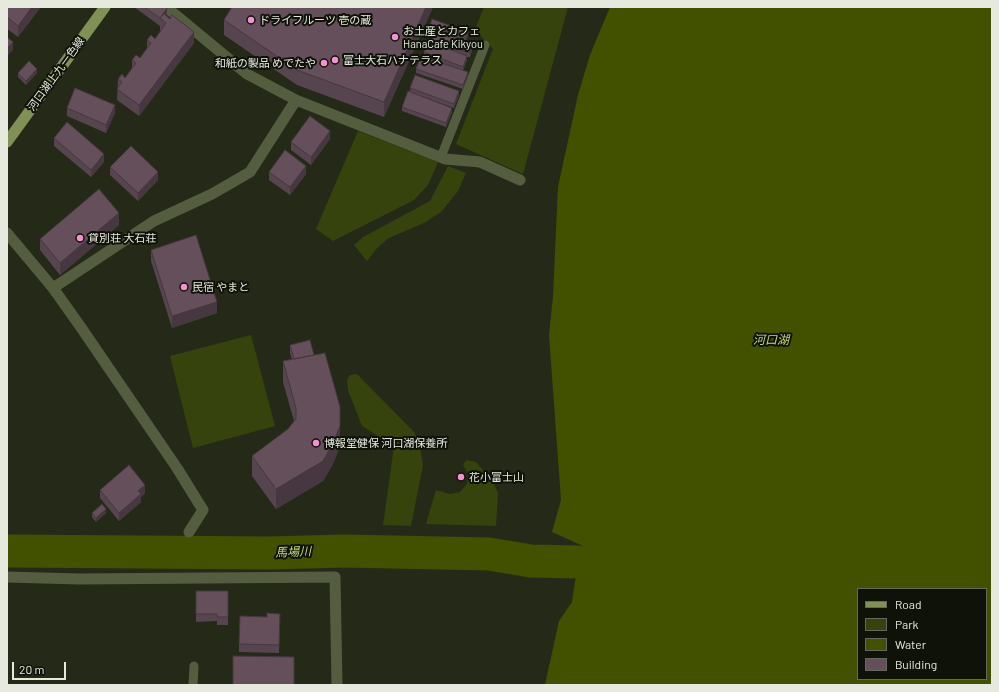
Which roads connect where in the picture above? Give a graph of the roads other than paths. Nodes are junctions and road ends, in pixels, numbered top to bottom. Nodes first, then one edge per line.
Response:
1 (105, 7) edge
2 (166, 7) edge
3 (485, 45) dead end
4 (296, 100) junction
5 (7, 142) edge
6 (441, 157) junction
7 (520, 180) dead end
8 (7, 233) edge
9 (53, 288) junction
10 (189, 532) dead end
11 (7, 577) edge
12 (194, 666) dead end
13 (193, 685) edge
14 (337, 685) edge

1 - 5 main road, 河口湖上九一色線
2 - 4 street
3 - 6 lane
4 - 6 street
4 - 9 street
6 - 7 street
8 - 9 street
9 - 10 street
11 - 14 street
12 - 13 lane

